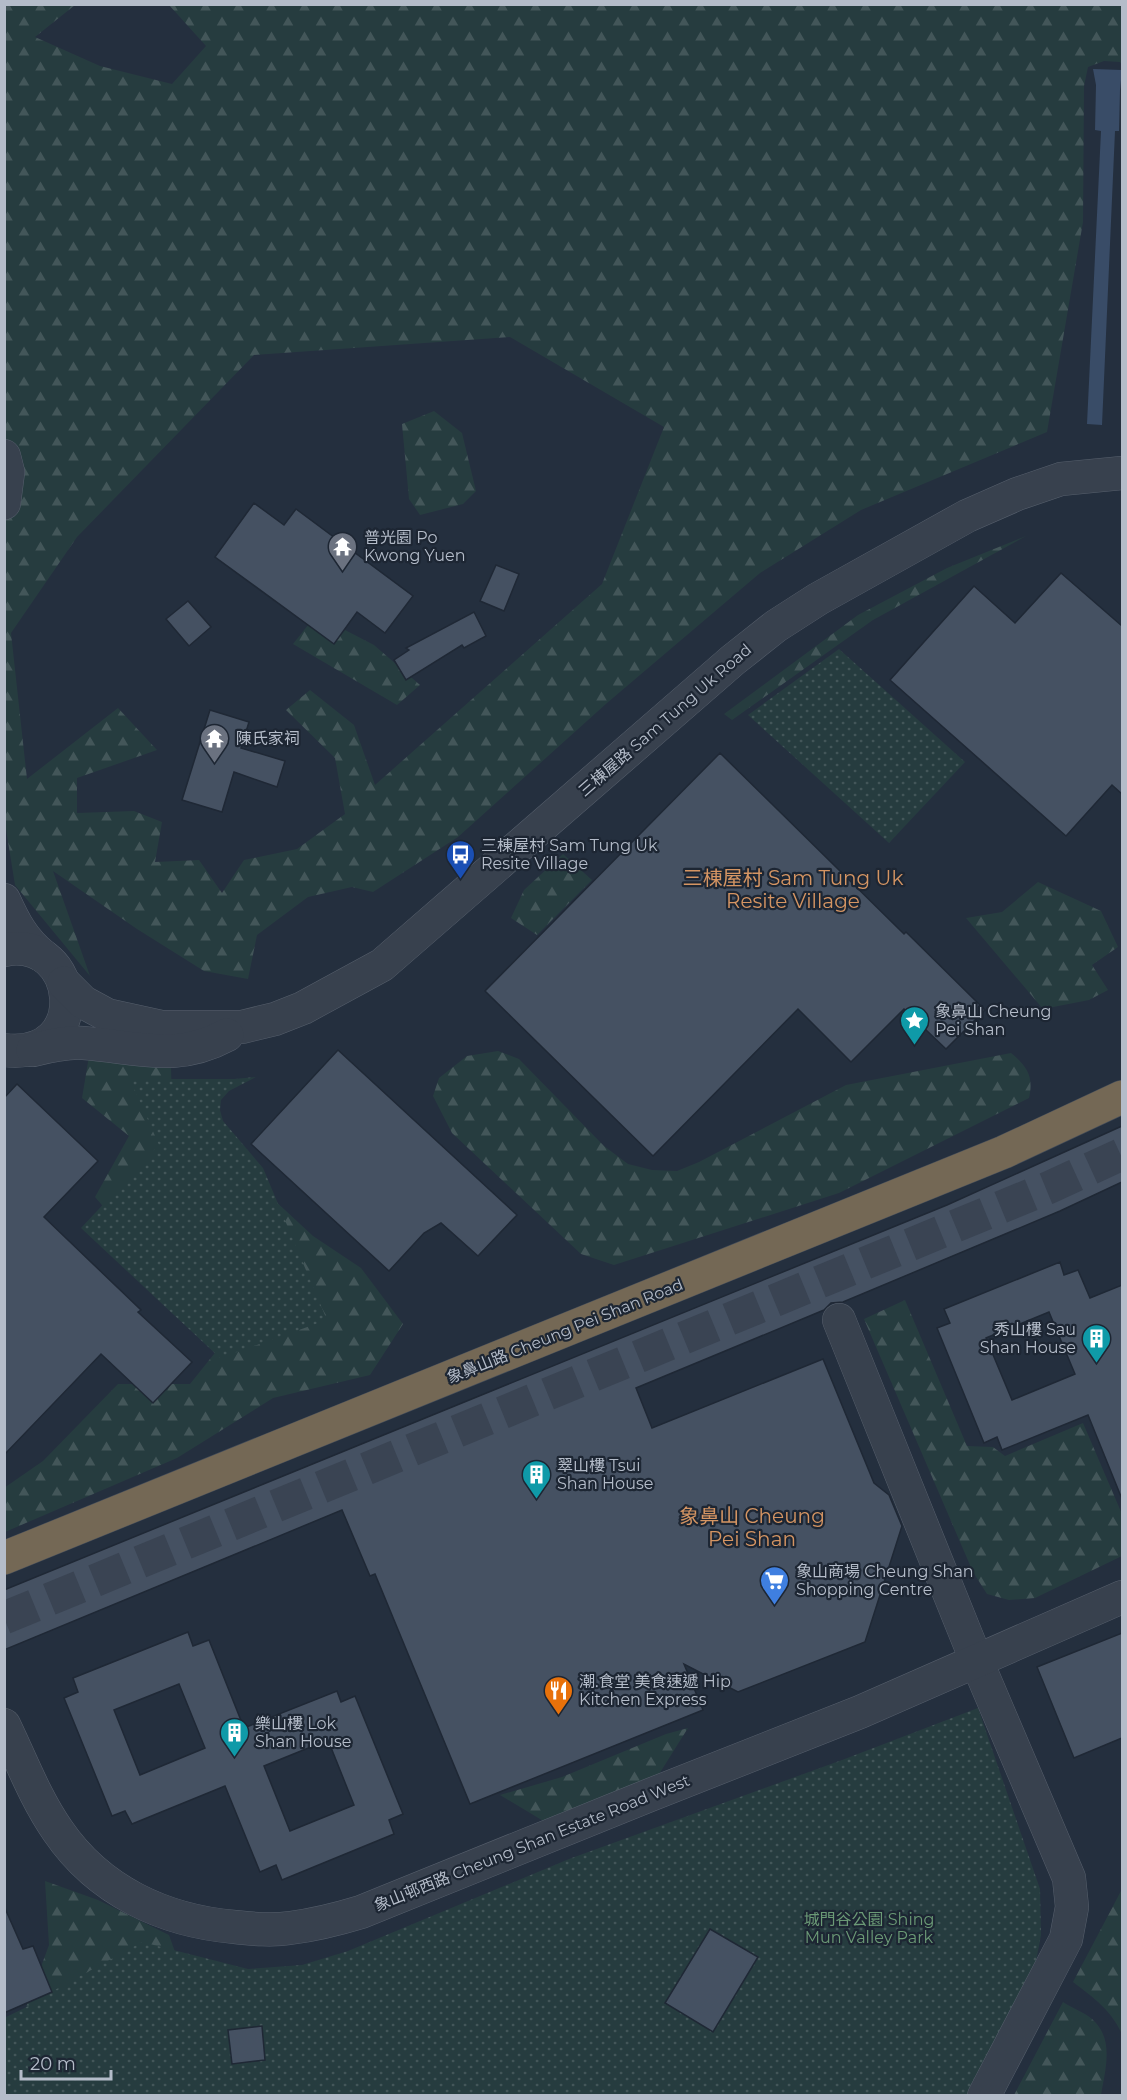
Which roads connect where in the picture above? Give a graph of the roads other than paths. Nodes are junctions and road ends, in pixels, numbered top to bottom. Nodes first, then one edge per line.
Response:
1 (4, 456) edge
2 (1122, 473) edge
3 (4, 503) edge
4 (4, 900) edge
5 (4, 950) edge
6 (42, 956) junction
7 (64, 982) junction
8 (242, 1027) junction
9 (19, 1050) edge
10 (1122, 1097) edge
11 (839, 1320) dead end
12 (4, 1558) edge
13 (1122, 1597) edge
14 (977, 1662) junction
15 (4, 1725) edge
16 (984, 2096) edge

1 - 3 street
2 - 8 street, 三棟屋路 Sam Tung Uk Road
4 - 6 street, 三棟屋路 Sam Tung Uk Road
5 - 6 street
6 - 7 street, 三棟屋路 Sam Tung Uk Road
7 - 8 street, 三棟屋路 Sam Tung Uk Road
7 - 9 street
8 - 9 street, 三棟屋路 Sam Tung Uk Road
10 - 12 highway, 象鼻山路 Cheung Pei Shan Road
11 - 14 street
13 - 14 street, 象山邨西路 Cheung Shan Estate Road West
14 - 15 street, 象山邨西路 Cheung Shan Estate Road West
14 - 16 street

